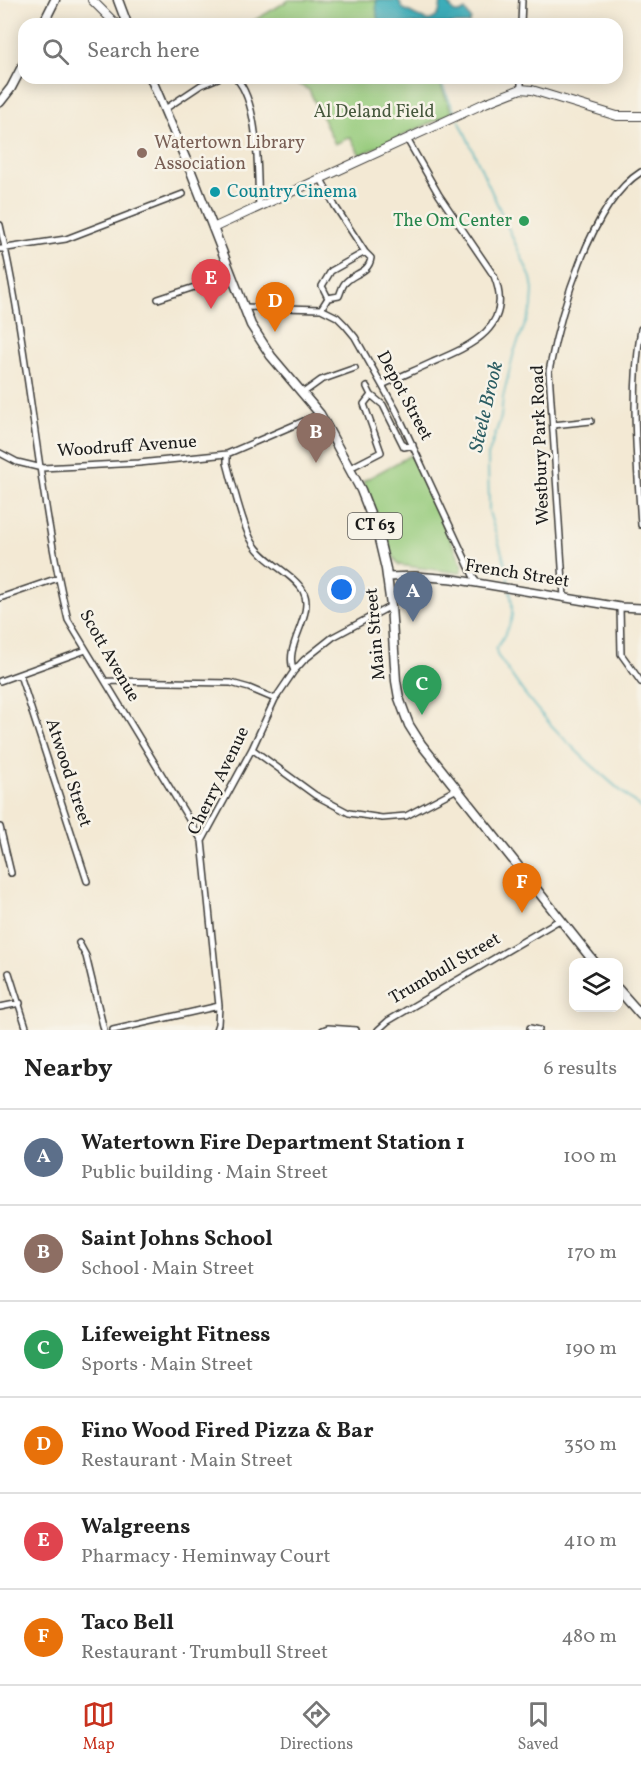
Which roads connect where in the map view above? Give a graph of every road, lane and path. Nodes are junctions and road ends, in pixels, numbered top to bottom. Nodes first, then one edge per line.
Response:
1 (55, 0) edge
2 (92, 0) edge
3 (118, 0) edge
4 (522, 0) edge
5 (46, 18) edge
6 (110, 18) edge
7 (125, 18) edge
8 (521, 18) edge
9 (18, 75) edge
10 (154, 84) edge
11 (203, 84) edge
12 (242, 84) edge
13 (521, 84) edge
14 (521, 89) junction
15 (0, 102) edge
16 (165, 109) junction
17 (641, 116) edge
18 (407, 139) junction
19 (641, 172) edge
20 (321, 179) junction
21 (183, 195) dead end
22 (259, 207) junction
23 (0, 225) edge
24 (213, 228) junction
25 (3, 248) edge
26 (365, 252) junction
27 (231, 275) junction
28 (328, 298) junction
29 (158, 299) dead end
30 (243, 307) junction
31 (321, 309) junction
32 (641, 329) edge
33 (355, 369) dead end
34 (382, 385) junction
35 (367, 387) dead end
36 (303, 393) junction
37 (371, 394) junction
38 (320, 414) junction
39 (638, 418) edge
40 (591, 421) dead end
41 (553, 425) junction
42 (413, 445) junction
43 (0, 453) edge
44 (227, 454) junction
45 (42, 468) junction
46 (350, 468) junction
47 (641, 525) edge
48 (388, 577) junction
49 (58, 578) junction
50 (476, 582) junction
51 (564, 597) junction
52 (0, 598) edge
53 (392, 606) junction
54 (620, 607) junction
55 (641, 608) edge
56 (86, 650) junction
57 (294, 672) junction
58 (20, 675) junction
59 (0, 681) edge
60 (106, 681) junction
61 (641, 682) edge
62 (275, 699) junction
63 (252, 749) junction
64 (458, 789) junction
65 (0, 827) edge
66 (202, 841) junction
67 (10, 873) dead end
68 (87, 881) dead end
69 (561, 919) junction
70 (79, 943) dead end
71 (591, 958) edge
72 (9, 973) dead end
73 (623, 995) edge
74 (20, 1003) junction
75 (219, 1006) junction
76 (0, 1007) edge
77 (641, 1015) edge
78 (530, 1028) dead end
79 (27, 1030) edge
80 (104, 1030) edge
81 (113, 1030) edge
82 (216, 1030) edge
83 (323, 1030) edge
84 (356, 1030) edge
85 (378, 1030) edge
86 (539, 1030) edge

1 - 5 main road
2 - 6 main road
3 - 7 main road
4 - 8 street
9 - 15 main road
10 - 16 main road, Main Street / CT 63
11 - 16 street
12 - 22 street
13 - 14 street
14 - 17 main road
14 - 18 main road
16 - 24 main road, Main Street / CT 63
18 - 20 main road
18 - 34 street
19 - 41 street, Westbury Park Road
20 - 22 main road
20 - 26 street
21 - 25 street
22 - 24 main road
23 - 25 street, Woodruff Avenue
24 - 27 main road, Main Street / CT 63
25 - 45 street, Woodruff Avenue
26 - 28 street
26 - 28 street
27 - 29 street
27 - 30 main road, Main Street / CT 63
28 - 31 street
30 - 31 street
30 - 36 main road, Main Street / CT 63
31 - 34 street, Depot Street
32 - 39 street
33 - 36 street
34 - 42 street, Depot Street
35 - 37 street
36 - 38 main road, Main Street / CT 63
37 - 42 street
37 - 46 street
38 - 44 street, Woodruff Avenue
38 - 46 main road, Main Street / CT 63
39 - 47 street
40 - 41 street
41 - 51 street, Westbury Park Road
42 - 50 street, Depot Street
43 - 45 street
44 - 45 street, Woodruff Avenue
44 - 57 street
45 - 49 street, Scott Avenue
46 - 48 main road, Main Street / CT 63
48 - 50 street, French Street
48 - 53 main road, Main Street / CT 63
49 - 52 street
49 - 56 street, Scott Avenue
50 - 51 street, French Street
51 - 54 street, French Street
53 - 57 street, Cherry Avenue
53 - 64 main road, Main Street / CT 63
54 - 55 street, French Street
54 - 61 street
56 - 58 street
56 - 60 street, Scott Avenue
57 - 62 street, Cherry Avenue
58 - 59 street
58 - 68 street, Atwood Street
60 - 62 street
60 - 66 street, Scott Avenue
62 - 63 street, Cherry Avenue
63 - 64 street
63 - 66 street, Cherry Avenue
64 - 69 main road, Main Street / CT 63
65 - 67 street
66 - 75 street, Cherry Avenue
69 - 71 main road, Main Street / CT 63
69 - 85 street, Trumbull Street
70 - 80 street
72 - 74 street
73 - 77 main road
74 - 76 street
74 - 79 street
75 - 81 street
75 - 82 street, Cherry Avenue
78 - 86 street
83 - 84 street

